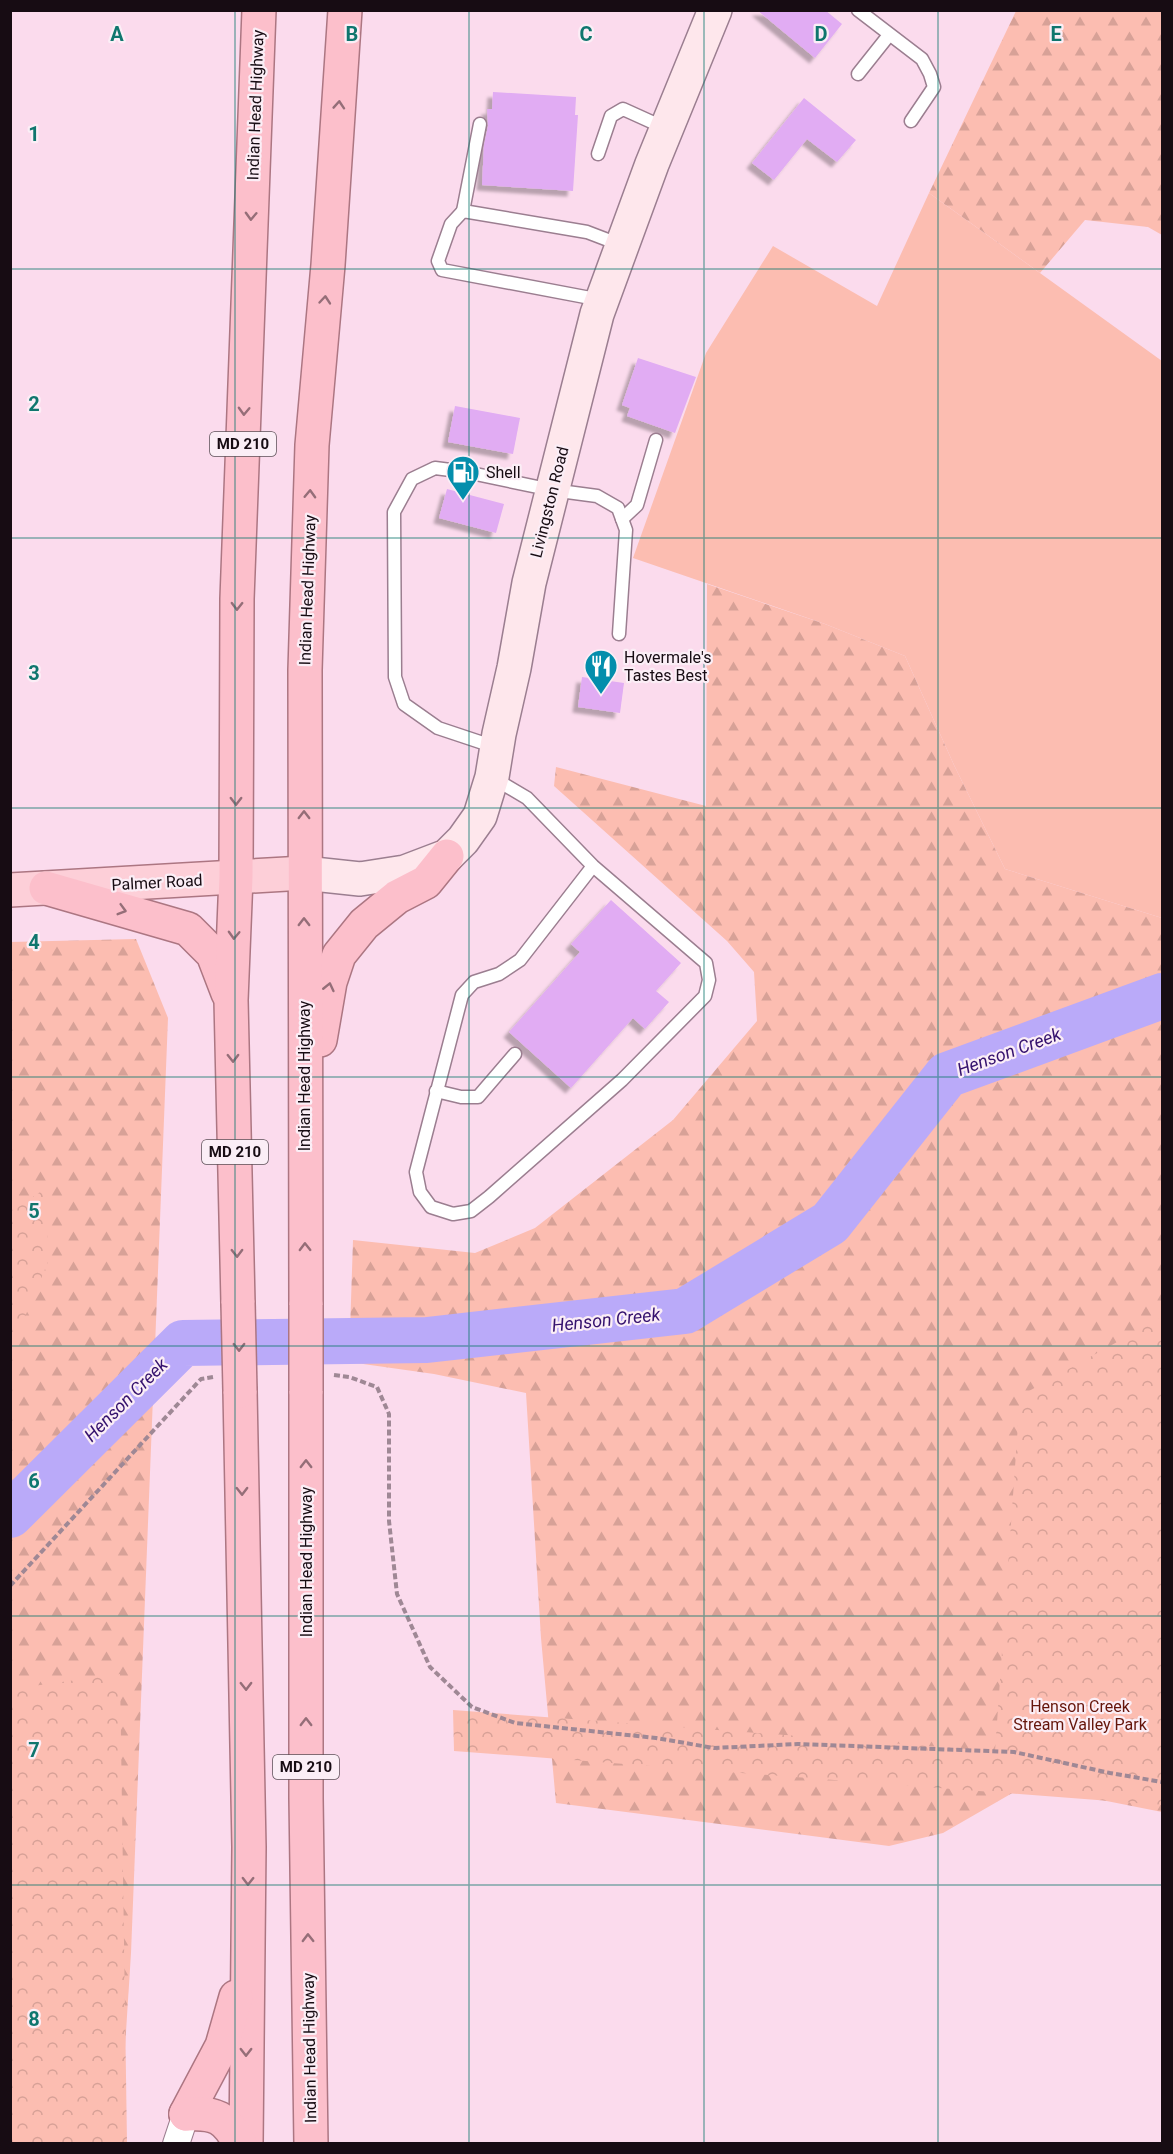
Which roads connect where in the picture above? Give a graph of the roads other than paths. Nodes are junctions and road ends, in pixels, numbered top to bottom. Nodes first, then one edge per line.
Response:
1 (259, 10) edge
2 (345, 10) edge
3 (715, 10) edge
4 (858, 10) edge
5 (889, 34) junction
6 (858, 74) dead end
7 (910, 122) dead end
8 (480, 124) dead end
9 (666, 129) junction
10 (598, 154) dead end
11 (463, 211) junction
12 (622, 245) junction
13 (602, 300) junction
14 (656, 440) dead end
15 (552, 490) junction
16 (622, 519) junction
17 (619, 634) dead end
18 (495, 762) junction
19 (447, 856) junction
20 (593, 866) junction
21 (304, 873) junction
22 (236, 877) junction
23 (46, 888) junction
24 (10, 890) edge
25 (231, 1000) junction
26 (515, 1054) dead end
27 (436, 1091) junction
28 (304, 1127) junction
29 (247, 1952) junction
30 (181, 2129) edge
31 (240, 2144) edge
32 (246, 2144) edge
33 (310, 2144) edge

1 -> 22 highway, Indian Head Highway / MD 210
21 -> 2 highway, Indian Head Highway / MD 210
3 - 9 main road, Livingston Road
4 - 5 lane
5 - 6 lane
5 - 7 lane
8 - 11 lane
9 - 10 lane
9 - 12 main road, Livingston Road
11 - 12 lane
11 - 13 lane
12 - 13 main road, Livingston Road
13 - 15 main road, Livingston Road
14 - 16 lane
15 - 16 lane
15 - 18 main road, Livingston Road
15 - 18 lane
16 - 17 lane
18 - 19 main road, Livingston Road
18 - 20 lane
19 - 21 main road, Livingston Road
28 -> 19 highway
20 - 27 lane
20 - 27 lane
21 - 22 main road, Palmer Road
28 -> 21 highway, Indian Head Highway / MD 210
22 - 23 main road, Palmer Road
22 -> 25 highway, Indian Head Highway / MD 210
23 - 24 main road, Palmer Road
23 -> 25 highway
25 -> 29 highway, Indian Head Highway / MD 210, bridge
26 - 27 lane
33 -> 28 highway, Indian Head Highway / MD 210, bridge
29 - 30 highway
29 -> 32 highway, Indian Head Highway / MD 210
30 - 31 highway

